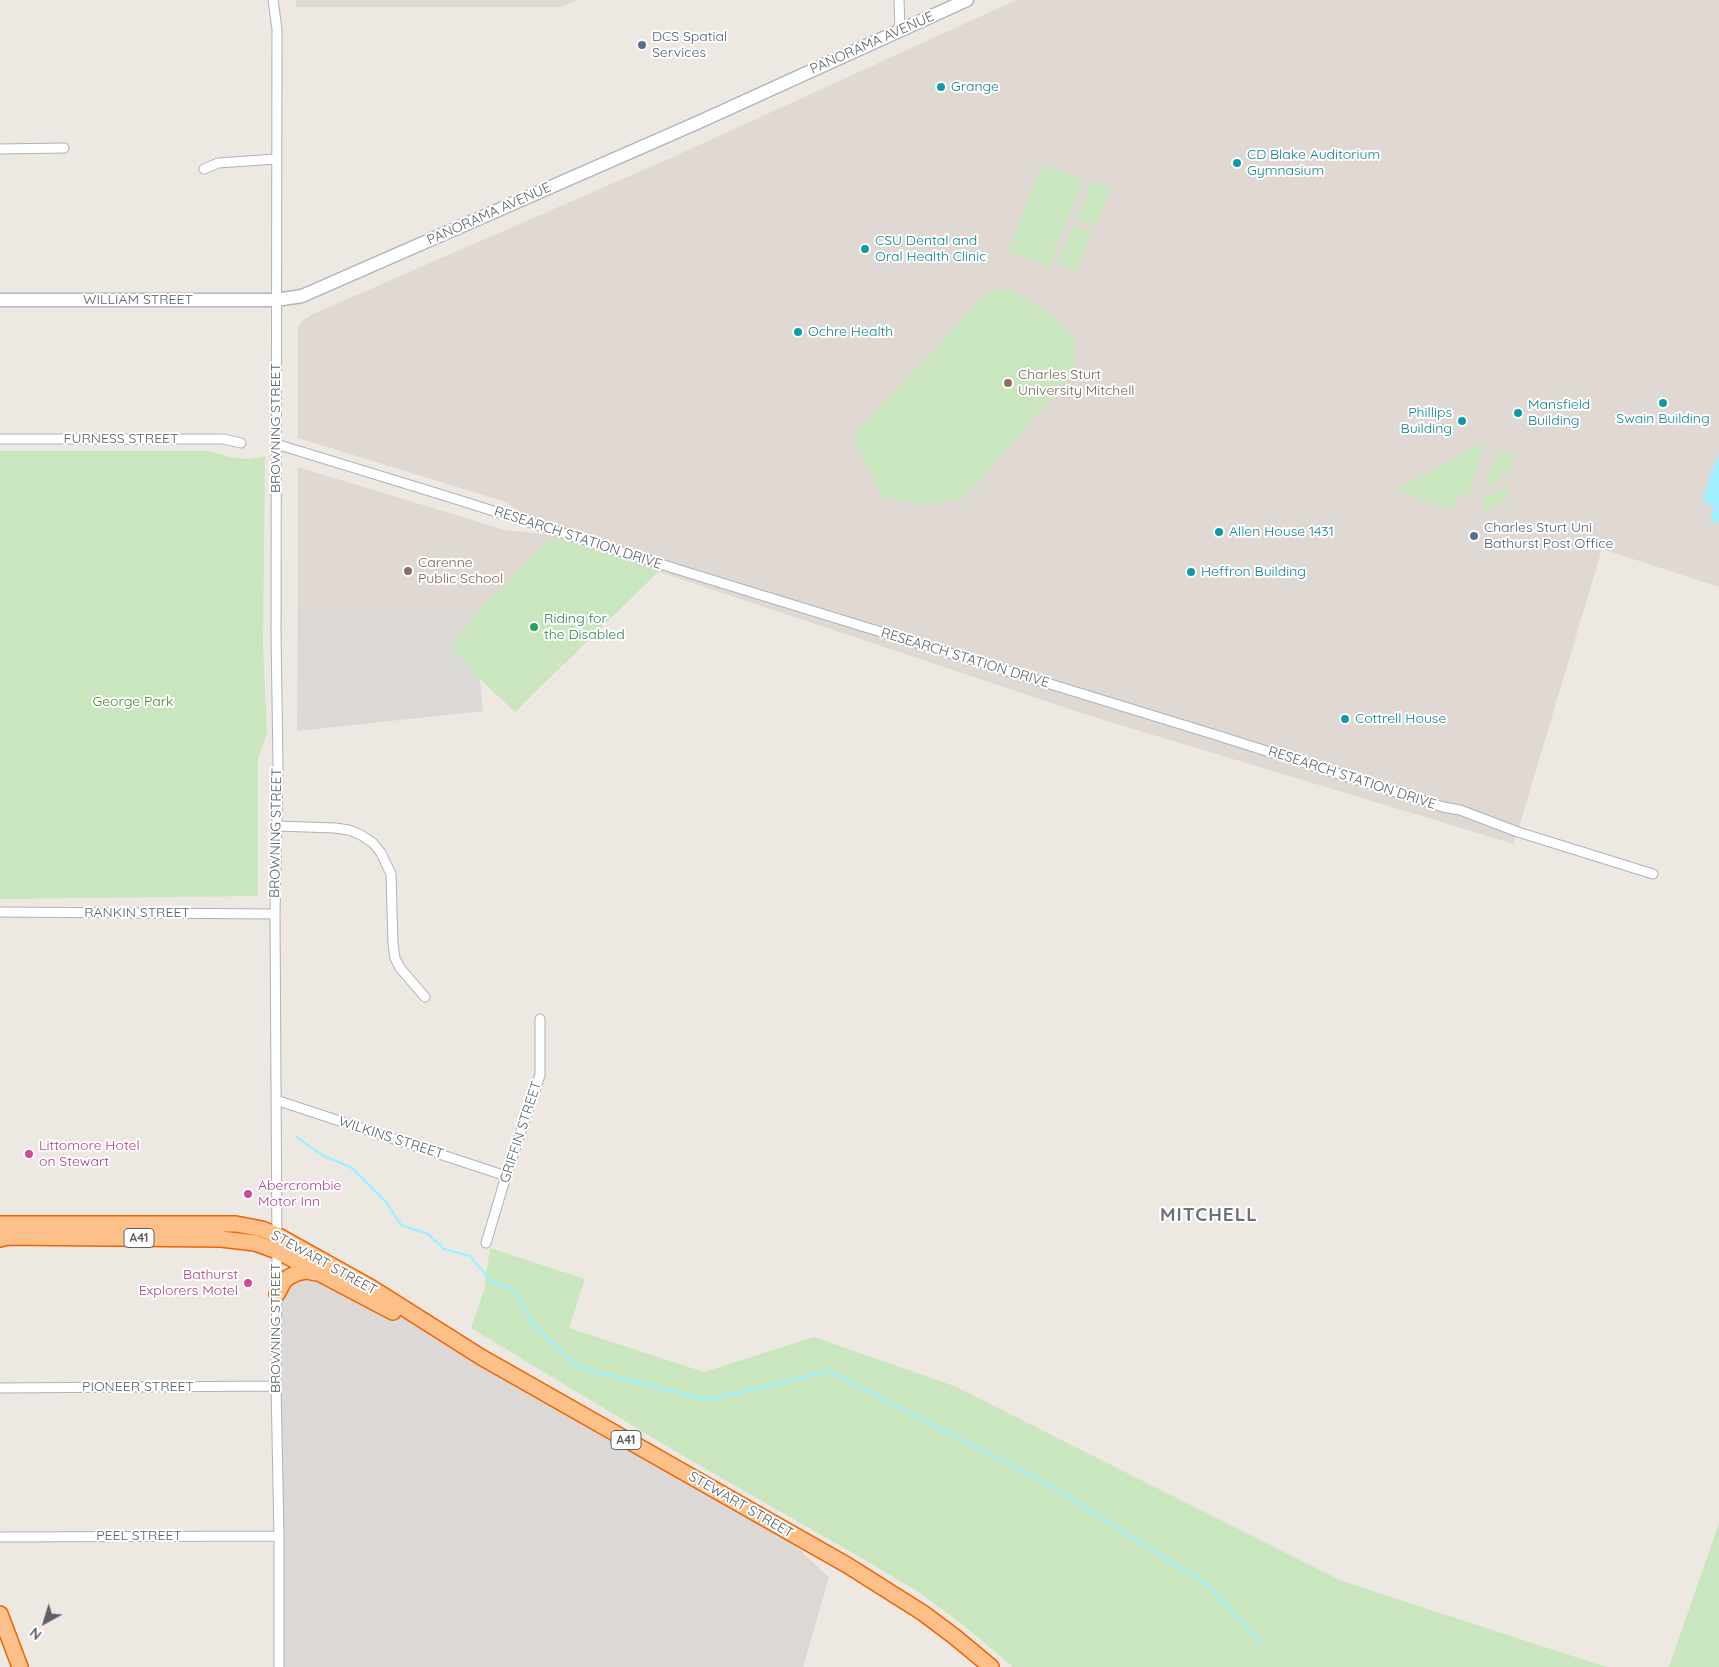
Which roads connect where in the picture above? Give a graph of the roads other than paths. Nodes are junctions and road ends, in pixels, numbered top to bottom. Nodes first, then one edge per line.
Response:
1 (273, 0) edge
2 (899, 0) edge
3 (966, 0) edge
4 (900, 30) junction
5 (64, 148) dead end
6 (0, 149) edge
7 (276, 159) junction
8 (204, 169) dead end
9 (0, 300) edge
10 (276, 300) junction
11 (0, 439) edge
12 (241, 443) dead end
13 (276, 444) junction
14 (276, 826) junction
15 (1653, 874) dead end
16 (0, 912) edge
17 (275, 914) junction
18 (425, 997) dead end
19 (540, 1019) dead end
20 (276, 1100) junction
21 (506, 1176) junction
22 (0, 1224) edge
23 (277, 1235) junction
24 (0, 1239) edge
25 (486, 1243) dead end
26 (277, 1251) junction
27 (328, 1276) junction
28 (277, 1294) junction
29 (482, 1357) junction
30 (276, 1386) junction
31 (0, 1388) edge
32 (279, 1536) junction
33 (0, 1537) edge
34 (1, 1619) edge
35 (20, 1667) edge
36 (279, 1667) edge
37 (991, 1667) edge

1 - 7 street, BROWNING STREET
2 - 4 street
3 - 4 street, PANORAMA AVENUE
4 - 10 street, PANORAMA AVENUE
5 - 6 street
7 - 8 street
7 - 10 street, BROWNING STREET
9 - 10 street, WILLIAM STREET
10 - 13 street, BROWNING STREET
11 - 12 street, FURNESS STREET
13 - 14 street, BROWNING STREET
13 - 15 street, RESEARCH STATION DRIVE
14 - 17 street, BROWNING STREET
14 - 18 street
16 - 17 street, RANKIN STREET
17 - 20 street, BROWNING STREET
19 - 21 street, GRIFFIN STREET
20 - 21 street, WILKINS STREET
20 - 23 street, BROWNING STREET
21 - 25 street, GRIFFIN STREET
22 - 23 highway, STEWART STREET / A41
23 - 26 street, BROWNING STREET
23 - 29 highway, STEWART STREET / A41
24 - 26 highway, STEWART STREET / A41
26 - 27 highway, STEWART STREET / A41
26 - 28 street, BROWNING STREET
27 - 28 highway
27 - 29 highway, STEWART STREET / A41
28 - 30 street, BROWNING STREET
29 - 37 highway, STEWART STREET / A41
30 - 31 street, PIONEER STREET
30 - 32 street, BROWNING STREET
32 - 33 street, PEEL STREET
32 - 36 street, BROWNING STREET
34 - 35 highway

